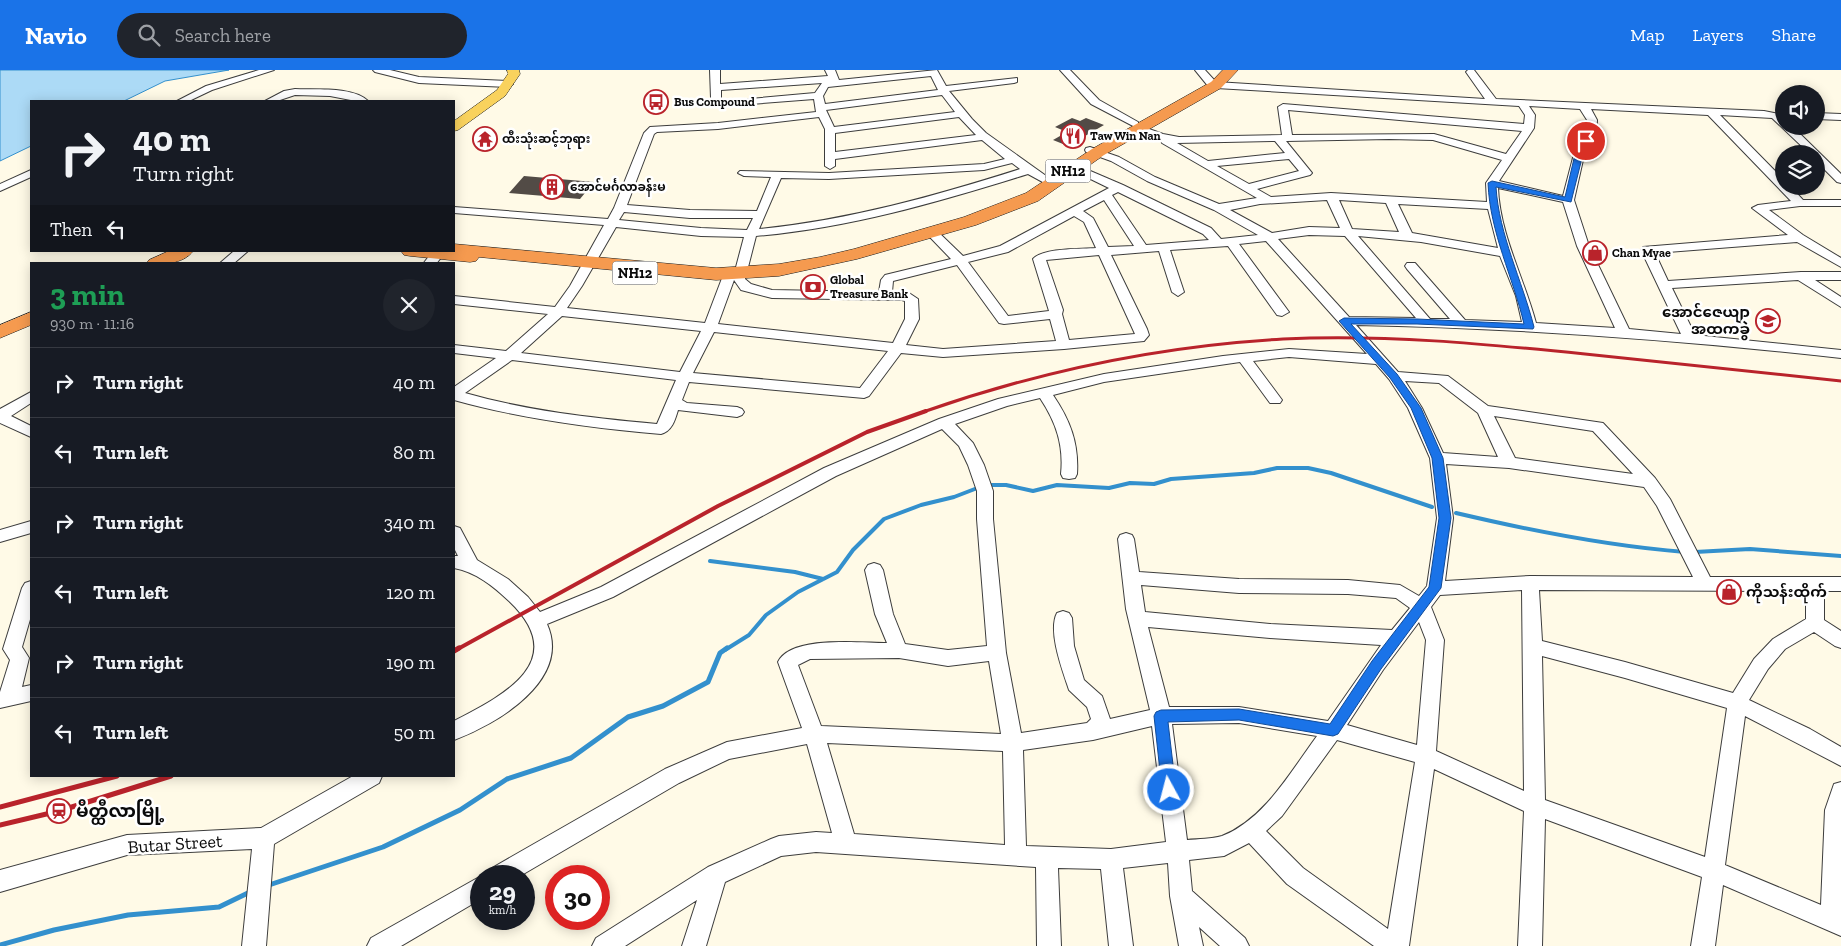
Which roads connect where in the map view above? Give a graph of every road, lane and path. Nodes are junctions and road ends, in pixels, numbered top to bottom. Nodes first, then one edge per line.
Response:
1 (270, 70) edge
2 (378, 70) edge
3 (514, 70) edge
4 (715, 70) edge
5 (721, 70) edge
6 (1065, 70) edge
7 (1200, 70) edge
8 (1231, 70) edge
9 (933, 71) edge
10 (1471, 72) dead end
11 (832, 77) edge
12 (1014, 80) dead end
13 (508, 84) junction
14 (1215, 84) junction
15 (716, 88) junction
16 (943, 90) junction
17 (818, 96) junction
18 (184, 100) edge
19 (272, 100) edge
20 (361, 100) edge
21 (1492, 101) junction
22 (1521, 102) junction
23 (717, 105) junction
24 (1583, 105) junction
25 (821, 111) junction
26 (1711, 112) junction
27 (962, 114) junction
28 (1775, 116) edge
29 (1825, 116) edge
30 (1841, 117) edge
31 (1427, 120) junction
32 (455, 126) edge
33 (718, 126) junction
34 (1136, 126) junction
35 (1528, 128) junction
36 (830, 131) junction
37 (1796, 135) edge
38 (983, 137) junction
39 (1161, 137) junction
40 (1434, 137) junction
41 (1283, 138) junction
42 (1806, 145) edge
43 (1094, 151) junction
44 (831, 156) junction
45 (1292, 156) junction
46 (1507, 158) junction
47 (1013, 160) junction
48 (1825, 163) edge
49 (1207, 164) junction
50 (1074, 167) junction
51 (30, 173) edge
52 (744, 173) dead end
53 (778, 175) junction
54 (829, 176) junction
55 (1040, 178) junction
56 (1841, 180) edge
57 (1492, 183) junction
58 (1119, 187) junction
59 (0, 188) edge
60 (1247, 188) junction
61 (1106, 194) junction
62 (1331, 196) junction
63 (1390, 199) junction
64 (1268, 200) junction
65 (1568, 200) junction
66 (1800, 203) junction
67 (1841, 203) edge
68 (1493, 206) junction
69 (620, 208) junction
70 (1218, 208) junction
71 (455, 210) edge
72 (1076, 212) junction
73 (761, 215) junction
74 (613, 222) junction
75 (931, 232) junction
76 (1348, 232) junction
77 (751, 233) junction
78 (1268, 235) junction
79 (1407, 236) junction
80 (908, 238) junction
81 (1800, 238) junction
82 (1217, 242) junction
83 (1231, 242) junction
84 (1162, 246) junction
85 (1142, 248) junction
86 (1031, 249) junction
87 (1104, 251) junction
88 (182, 252) edge
89 (199, 252) edge
90 (241, 252) edge
91 (418, 252) edge
92 (1506, 253) junction
93 (440, 255) edge
94 (961, 261) junction
95 (159, 262) edge
96 (177, 262) edge
97 (228, 262) edge
98 (1841, 263) edge
99 (587, 266) junction
100 (1411, 266) dead end
101 (734, 276) junction
102 (1801, 276) junction
103 (1841, 276) edge
104 (1664, 285) junction
105 (1178, 292) dead end
106 (885, 296) junction
107 (455, 300) edge
108 (1841, 303) edge
109 (558, 312) junction
110 (1282, 312) dead end
111 (1055, 314) junction
112 (30, 318) edge
113 (1344, 321) junction
114 (1426, 322) junction
115 (1461, 324) junction
116 (30, 325) edge
117 (710, 327) junction
118 (1530, 327) junction
119 (0, 332) edge
120 (1624, 333) junction
121 (0, 338) edge
122 (1689, 338) junction
123 (1064, 345) junction
124 (897, 348) junction
125 (455, 349) edge
126 (1841, 354) edge
127 (509, 356) junction
128 (1244, 358) junction
129 (1380, 361) junction
130 (1394, 376) junction
131 (684, 378) junction
132 (1044, 392) junction
133 (455, 394) edge
134 (455, 395) edge
135 (30, 398) edge
136 (1276, 400) dead end
137 (674, 402) junction
138 (1484, 410) junction
139 (737, 412) dead end
140 (0, 416) edge
141 (944, 422) junction
142 (30, 431) edge
143 (1438, 458) junction
144 (1509, 463) junction
145 (1068, 474) dead end
146 (1649, 482) junction
147 (30, 527) edge
148 (0, 536) edge
149 (455, 538) edge
150 (1126, 539) dead end
151 (463, 563) edge
152 (874, 570) dead end
153 (1131, 578) junction
154 (1530, 583) junction
155 (1705, 584) junction
156 (1815, 584) junction
157 (1841, 584) edge
158 (1434, 588) junction
159 (30, 592) edge
160 (1422, 606) junction
161 (1063, 618) dead end
162 (1138, 619) junction
163 (536, 621) junction
164 (1815, 623) junction
165 (1397, 638) junction
166 (1841, 641) edge
167 (1533, 646) junction
168 (899, 650) junction
169 (16, 653) edge
170 (997, 653) junction
171 (30, 693) edge
172 (4, 699) edge
173 (1737, 703) junction
174 (1161, 716) junction
175 (455, 729) edge
176 (1333, 730) junction
177 (1093, 731) junction
178 (815, 734) junction
179 (1013, 743) junction
180 (1426, 756) junction
181 (1841, 758) edge
182 (370, 777) edge
183 (1841, 791) edge
184 (1535, 806) junction
185 (1251, 830) junction
186 (264, 838) junction
187 (845, 843) junction
188 (1178, 852) junction
189 (1016, 856) junction
190 (1047, 858) junction
191 (1111, 859) junction
192 (519, 865) edge
193 (1712, 870) junction
194 (716, 876) junction
195 (0, 881) edge
196 (470, 893) edge
197 (1181, 896) junction
198 (1837, 923) edge
199 (254, 946) edge
200 (379, 946) edge
201 (604, 946) edge
202 (694, 946) edge
203 (1049, 946) edge
204 (1121, 946) edge
205 (1191, 946) edge
206 (1237, 946) edge
207 (1393, 946) edge
208 (1397, 946) edge
209 (1530, 946) edge
210 (1703, 946) edge

1 - 18 street
2 - 13 street
3 - 13 main road
4 - 5 street
4 - 15 street
6 - 34 street
7 - 14 street
8 - 14 highway, NH12
9 - 11 street
9 - 16 street
10 - 21 street
11 - 15 street
11 - 17 street
12 - 16 street
13 - 32 main road
14 - 21 street
14 - 34 highway, NH12
15 - 23 street
16 - 25 street
16 - 27 street
17 - 23 street
17 - 25 street
19 - 20 street
21 - 22 street
22 - 24 street
22 - 35 street
23 - 33 street
24 - 26 street
24 - 65 street
25 - 33 street
25 - 36 street
26 - 28 street
26 - 66 street
27 - 36 street
27 - 38 street
29 - 30 street
31 - 35 street
31 - 40 street
31 - 41 street
33 - 69 street
34 - 39 street
34 - 43 highway, NH12
35 - 46 street
36 - 44 street
37 - 42 street
38 - 44 street
38 - 47 street
39 - 41 street
39 - 49 street
40 - 41 street
40 - 46 street
41 - 45 street
43 - 50 highway, NH12
43 - 55 highway, NH12
43 - 70 street
44 - 54 street
45 - 49 street
45 - 60 street
46 - 57 street
47 - 54 street
47 - 55 street
48 - 56 street
49 - 60 street
50 - 55 highway, NH12
50 - 58 street
51 - 59 street
52 - 53 street
53 - 54 street
53 - 73 street
55 - 75 highway, NH12
55 - 77 street
55 - 80 highway, NH12
57 - 65 street
57 - 68 street
58 - 61 street
58 - 82 street
60 - 64 street
61 - 72 street
61 - 85 street
62 - 63 street
62 - 64 street
62 - 76 street
63 - 68 street
63 - 79 street
64 - 70 street
65 - 120 street
66 - 67 street
66 - 81 street
68 - 92 street
69 - 73 street
69 - 74 street
70 - 78 street
71 - 74 street
72 - 86 street
72 - 87 street
73 - 77 street
74 - 77 street
74 - 99 street
75 - 80 highway, NH12
75 - 94 street
76 - 78 street
76 - 79 street
76 - 114 street
77 - 101 street
78 - 83 street
78 - 113 street
79 - 92 street
80 - 101 highway, NH12
81 - 98 street
81 - 104 street
82 - 83 street
82 - 84 street
83 - 110 street
84 - 85 street
84 - 105 street
85 - 87 street
86 - 87 street
86 - 94 street
86 - 111 street
87 - 123 street
88 - 95 highway
89 - 96 highway
90 - 97 street
91 - 93 highway, NH12
92 - 118 street
93 - 99 highway, NH12
94 - 106 street
94 - 111 street
99 - 101 highway, NH12
99 - 109 street
100 - 115 street
101 - 106 street
101 - 117 street
102 - 103 street
102 - 104 street
102 - 108 street
104 - 122 street
106 - 124 street
107 - 109 street
109 - 117 street
109 - 127 street
111 - 123 street
112 - 119 highway
113 - 114 street
113 - 129 street
114 - 115 street
115 - 118 street
116 - 121 highway
117 - 124 street
117 - 131 street
118 - 120 street
120 - 122 street
122 - 126 street
123 - 124 street
124 - 131 street
125 - 127 street
127 - 131 street
127 - 133 street
128 - 129 street
128 - 132 street
128 - 136 street
129 - 130 street
130 - 138 street
130 - 143 street
131 - 137 street
132 - 141 street
132 - 145 street
134 - 137 street
135 - 140 street
137 - 139 street
138 - 144 street
138 - 146 street
140 - 142 street
141 - 163 street
141 - 170 street
143 - 144 street
143 - 158 street
144 - 146 street
146 - 155 street
147 - 148 street
149 - 151 street
150 - 153 street
151 - 163 street
152 - 168 street
153 - 160 street
153 - 162 street
154 - 155 street
154 - 158 street
154 - 167 street
155 - 156 street
156 - 157 street
156 - 164 street
158 - 160 street
159 - 169 street
160 - 165 street
160 - 180 street
161 - 177 street
162 - 165 street
162 - 174 street
163 - 175 street
164 - 166 street
164 - 173 street
165 - 176 street
167 - 173 street
167 - 184 street
168 - 170 street
168 - 178 street
169 - 172 street
170 - 179 street
171 - 172 street
173 - 181 street
173 - 193 street
174 - 176 street
174 - 177 street
174 - 188 street
176 - 180 street
176 - 185 street
177 - 179 street
178 - 179 street
178 - 187 street
178 - 192 street
179 - 189 street
180 - 184 street
180 - 208 street
182 - 186 street
183 - 198 street
184 - 193 street
184 - 209 street
185 - 188 street
185 - 207 street
186 - 195 street, Butar Street
186 - 199 street
187 - 189 street
187 - 194 street
188 - 191 street
188 - 197 street
189 - 190 street
190 - 191 street
190 - 203 street
191 - 204 street
193 - 198 street
193 - 210 street
194 - 201 street
194 - 202 street
196 - 200 street
197 - 205 street
197 - 206 street

